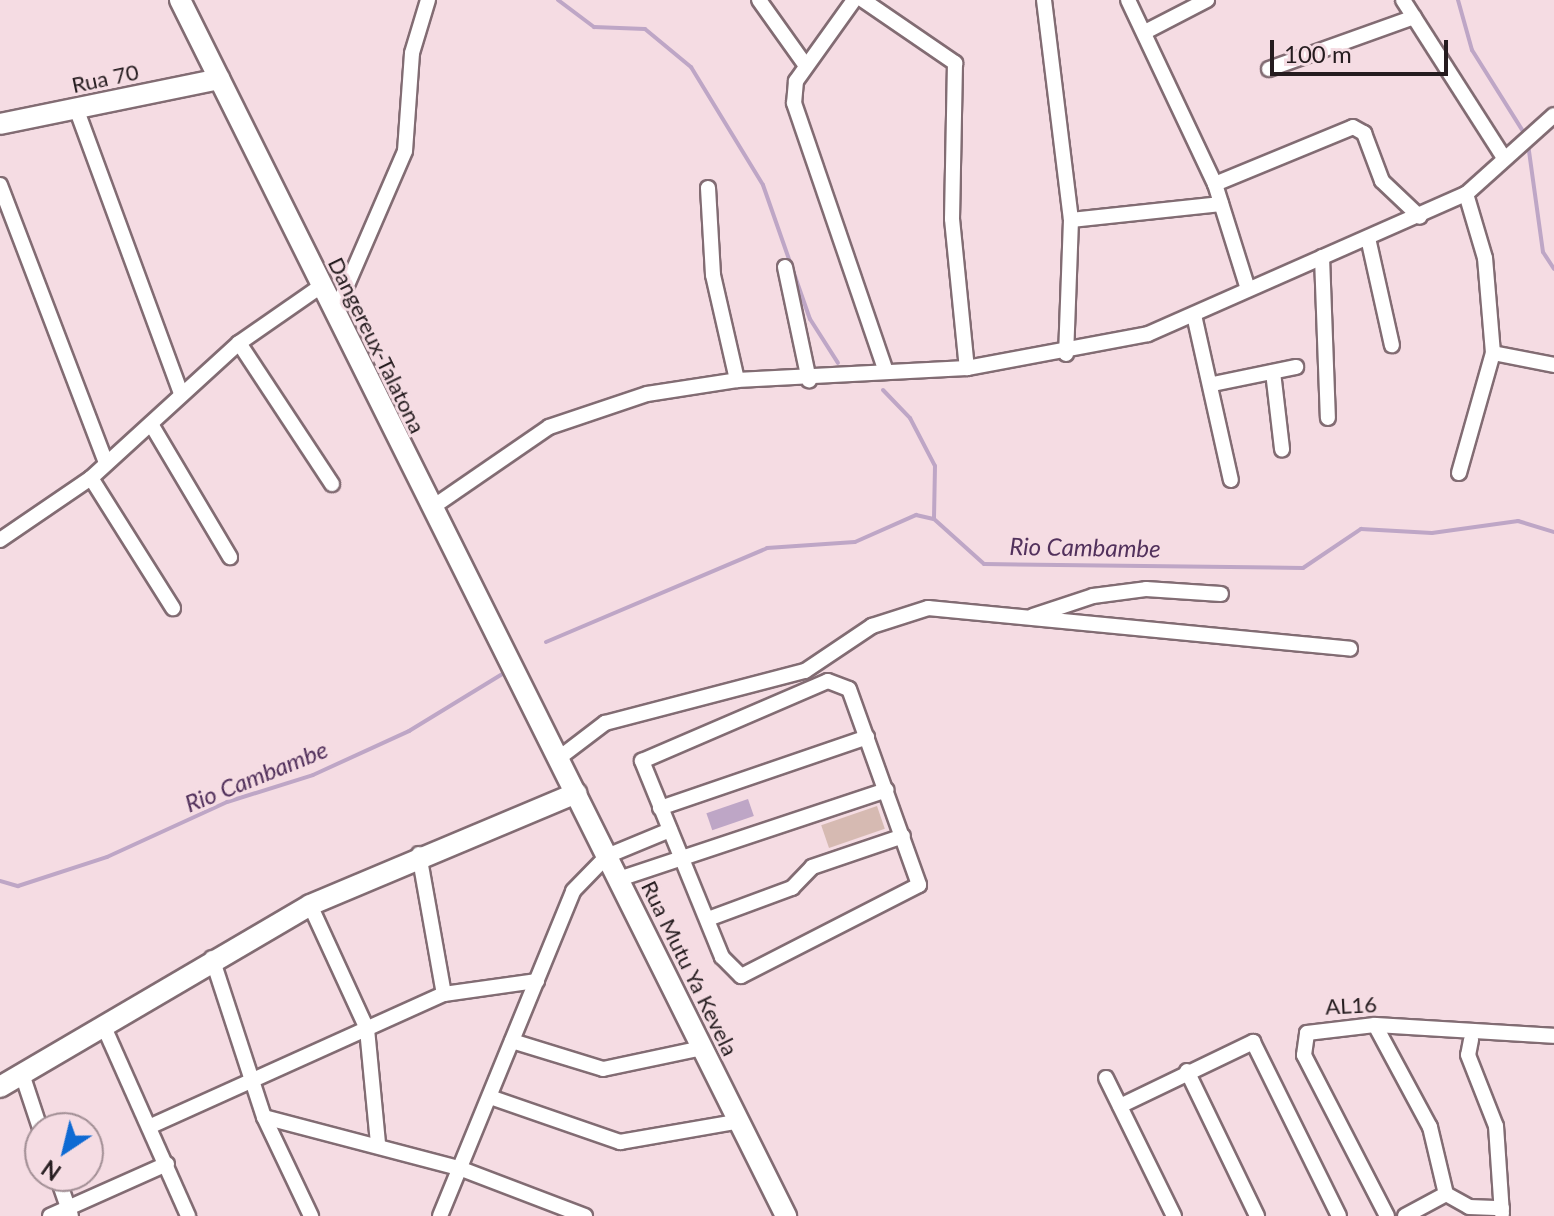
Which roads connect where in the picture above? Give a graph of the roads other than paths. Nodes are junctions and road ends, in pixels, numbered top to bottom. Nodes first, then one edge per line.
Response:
1 (180, 0) edge
2 (194, 0) edge
3 (428, 0) edge
4 (759, 0) edge
5 (854, 0) edge
6 (863, 0) edge
7 (1044, 0) edge
8 (1128, 0) edge
9 (1207, 0) edge
10 (1403, 0) edge
11 (1414, 17) junction
12 (1145, 32) junction
13 (806, 66) junction
14 (1269, 69) dead end
15 (219, 79) junction
16 (76, 108) junction
17 (1554, 115) edge
18 (0, 124) edge
19 (1504, 158) junction
20 (1215, 184) junction
21 (0, 185) edge
22 (708, 188) dead end
23 (1466, 194) junction
24 (1221, 204) junction
25 (1420, 217) junction
26 (1071, 220) junction
27 (1368, 238) junction
28 (1322, 257) junction
29 (785, 267) dead end
30 (321, 286) junction
31 (1248, 289) junction
32 (341, 299) junction
33 (1194, 315) junction
34 (239, 343) junction
35 (1392, 345) dead end
36 (1493, 353) junction
37 (1066, 354) junction
38 (1554, 365) edge
39 (1296, 367) dead end
40 (967, 368) junction
41 (886, 371) junction
42 (1273, 372) junction
43 (737, 380) junction
44 (809, 380) junction
45 (1213, 384) junction
46 (181, 393) junction
47 (1328, 418) dead end
48 (151, 424) junction
49 (1282, 449) dead end
50 (106, 463) junction
51 (1459, 473) dead end
52 (91, 478) junction
53 (1231, 480) dead end
54 (332, 484) dead end
55 (440, 502) junction
56 (0, 540) edge
57 (230, 557) dead end
58 (1221, 594) dead end
59 (173, 608) dead end
60 (1031, 617) junction
61 (493, 623) junction
62 (1350, 649) dead end
63 (867, 737) junction
64 (555, 750) junction
65 (887, 790) junction
66 (576, 793) junction
67 (660, 808) junction
68 (670, 830) junction
69 (903, 836) junction
70 (419, 854) junction
71 (681, 854) junction
72 (607, 856) junction
73 (619, 879) junction
74 (310, 905) junction
75 (708, 919) junction
76 (212, 958) junction
77 (537, 981) junction
78 (444, 994) junction
79 (1375, 1025) junction
80 (104, 1027) junction
81 (367, 1029) junction
82 (1554, 1036) edge
83 (1471, 1040) dead end
84 (512, 1041) junction
85 (703, 1048) junction
86 (1187, 1071) junction
87 (22, 1074) junction
88 (250, 1077) junction
89 (1106, 1078) dead end
90 (0, 1087) edge
91 (490, 1097) junction
92 (1120, 1106) junction
93 (35, 1112) edge
94 (264, 1117) junction
95 (740, 1121) junction
96 (151, 1126) junction
97 (378, 1144) junction
98 (167, 1164) junction
99 (459, 1168) junction
100 (63, 1192) edge
101 (1446, 1194) junction
102 (1469, 1207) junction
103 (1502, 1212) edge
104 (70, 1213) edge
105 (50, 1216) edge
106 (188, 1216) edge
107 (311, 1216) edge
108 (440, 1216) edge
109 (585, 1216) edge
110 (785, 1216) edge
111 (1174, 1216) edge
112 (1257, 1216) edge
113 (1339, 1216) edge
114 (1387, 1216) edge
115 (1405, 1216) edge
116 (1452, 1216) edge

1 - 15 main road, Dangereux-Talatona
2 - 32 main road, Dangereux-Talatona
3 - 32 street
4 - 13 street
5 - 13 street
6 - 40 street
7 - 26 street
8 - 12 street
9 - 12 street
10 - 11 street
11 - 14 street
11 - 19 street
12 - 20 street
13 - 41 street
15 - 16 main road, Rua 70
15 - 30 main road, Dangereux-Talatona
16 - 18 main road, Rua 70
16 - 46 street
17 - 19 street
19 - 23 street
20 - 24 street
20 - 25 street
21 - 50 street
22 - 43 street
23 - 25 street
23 - 36 street
24 - 26 street
24 - 31 street
25 - 27 street
26 - 37 street
27 - 28 street
27 - 35 street
28 - 31 street
28 - 47 street
29 - 44 street
30 - 34 street
30 - 61 main road, Dangereux-Talatona
31 - 33 street
32 - 55 main road, Dangereux-Talatona
33 - 37 street
33 - 45 street
34 - 46 street
34 - 54 street
36 - 38 street
36 - 51 street
37 - 40 street
39 - 42 street
40 - 41 street
41 - 44 street
42 - 45 street
42 - 49 street
43 - 44 street
43 - 55 street
45 - 53 street
46 - 48 street
48 - 50 street
48 - 57 street
50 - 52 street
52 - 56 street
52 - 59 street
55 - 61 main road, Dangereux-Talatona
58 - 60 street
60 - 62 street
60 - 64 street
61 - 64 main road, Dangereux-Talatona
63 - 65 street
63 - 67 street
63 - 67 street
64 - 66 main road, Rua Mutu Ya Kevela
65 - 69 street
65 - 71 street
66 - 70 main road
66 - 72 main road, Rua Mutu Ya Kevela
67 - 68 street
68 - 71 street
68 - 72 street
69 - 75 street
69 - 75 street
70 - 74 main road
70 - 78 street
71 - 73 street
71 - 75 street
72 - 73 main road, Rua Mutu Ya Kevela
72 - 77 street
73 - 85 main road, Rua Mutu Ya Kevela
74 - 76 main road
74 - 81 street
76 - 80 main road
76 - 88 street
77 - 78 street
77 - 84 street
78 - 81 street
79 - 82 street, AL16
79 - 101 street
79 - 114 street, AL16
80 - 87 main road
80 - 96 street
81 - 88 street
81 - 97 street
83 - 103 street
84 - 85 street
84 - 91 street
85 - 95 main road, Rua Mutu Ya Kevela
86 - 92 street
86 - 112 street
86 - 113 street
87 - 90 main road
87 - 93 street
88 - 94 street
88 - 96 street
89 - 92 street
91 - 95 street
91 - 99 street
92 - 111 street
94 - 97 street
94 - 107 street
95 - 110 main road, Rua Mutu Ya Kevela
96 - 98 street
97 - 99 street
98 - 104 street
98 - 106 street
99 - 108 street
99 - 109 street
100 - 104 street
101 - 102 street
101 - 115 street
102 - 103 street
102 - 116 street
104 - 105 street

